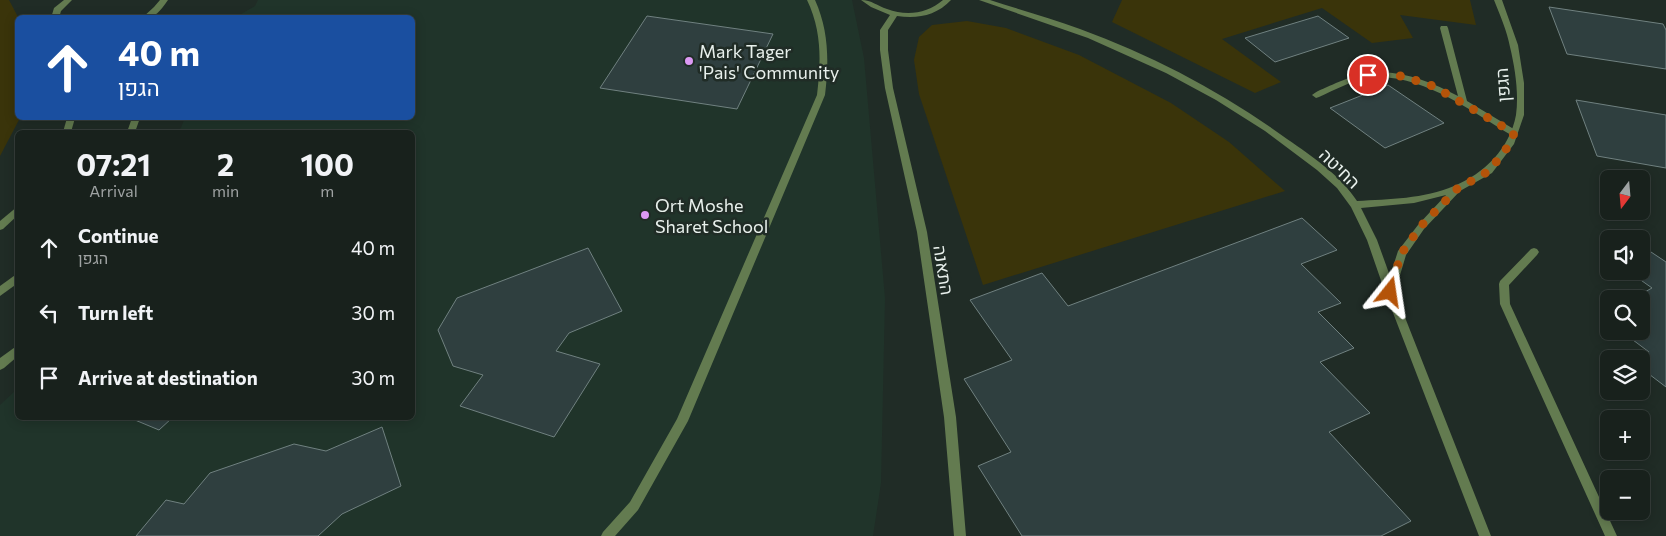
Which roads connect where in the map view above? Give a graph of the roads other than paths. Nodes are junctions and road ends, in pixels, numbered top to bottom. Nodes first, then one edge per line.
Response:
1 (67, 0) edge
2 (164, 0) edge
3 (811, 0) edge
4 (865, 0) edge
5 (947, 0) edge
6 (983, 0) edge
7 (1498, 0) edge
8 (157, 9) junction
9 (894, 14) junction
10 (56, 15) edge
11 (149, 15) edge
12 (155, 15) edge
13 (1444, 28) dead end
14 (1316, 95) dead end
15 (1464, 104) junction
16 (1514, 133) junction
17 (1457, 189) junction
18 (1354, 205) junction
19 (15, 212) edge
20 (0, 227) edge
21 (1534, 252) dead end
22 (15, 280) edge
23 (0, 292) edge
24 (1390, 292) junction
25 (15, 352) edge
26 (0, 364) edge
27 (607, 536) edge
28 (960, 536) edge
29 (1485, 536) edge
30 (1611, 536) edge

1 - 10 street
2 - 8 street
3 - 27 street
4 - 9 street
5 - 9 street
6 - 18 street, החיטה
7 - 16 street, הגפן
8 - 11 street
8 - 12 street
9 - 28 street, התאנה
13 - 15 street
14 - 15 street
15 - 16 street
16 - 17 street, הגפן
17 - 18 street, הגפן
17 - 24 street
18 - 24 street, החיטה
19 - 20 street
21 - 30 street
22 - 23 street
24 - 29 street, החיטה
25 - 26 street

